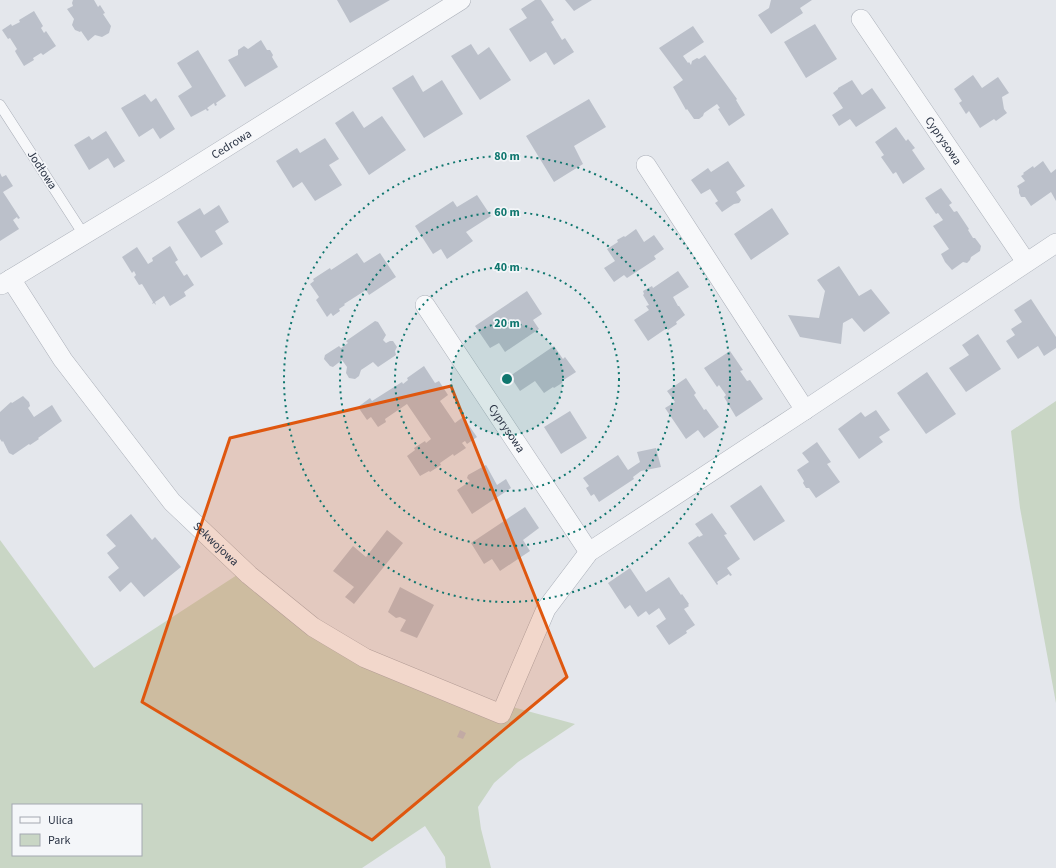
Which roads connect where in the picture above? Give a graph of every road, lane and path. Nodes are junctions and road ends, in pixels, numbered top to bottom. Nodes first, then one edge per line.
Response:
1 (461, 0) edge
2 (861, 18) dead end
3 (0, 105) edge
4 (646, 165) dead end
5 (84, 235) junction
6 (1056, 243) edge
7 (1026, 262) junction
8 (6, 283) edge
9 (425, 305) dead end
10 (805, 410) junction
11 (589, 552) junction

1 - 5 street, Cedrowa
2 - 7 street, Cyprysowa
3 - 5 lane, Jodłowa
4 - 10 street
5 - 8 street, Cedrowa
6 - 7 street
7 - 10 street
8 - 11 street, Sekwojowa
9 - 11 street, Cyprysowa
10 - 11 street

